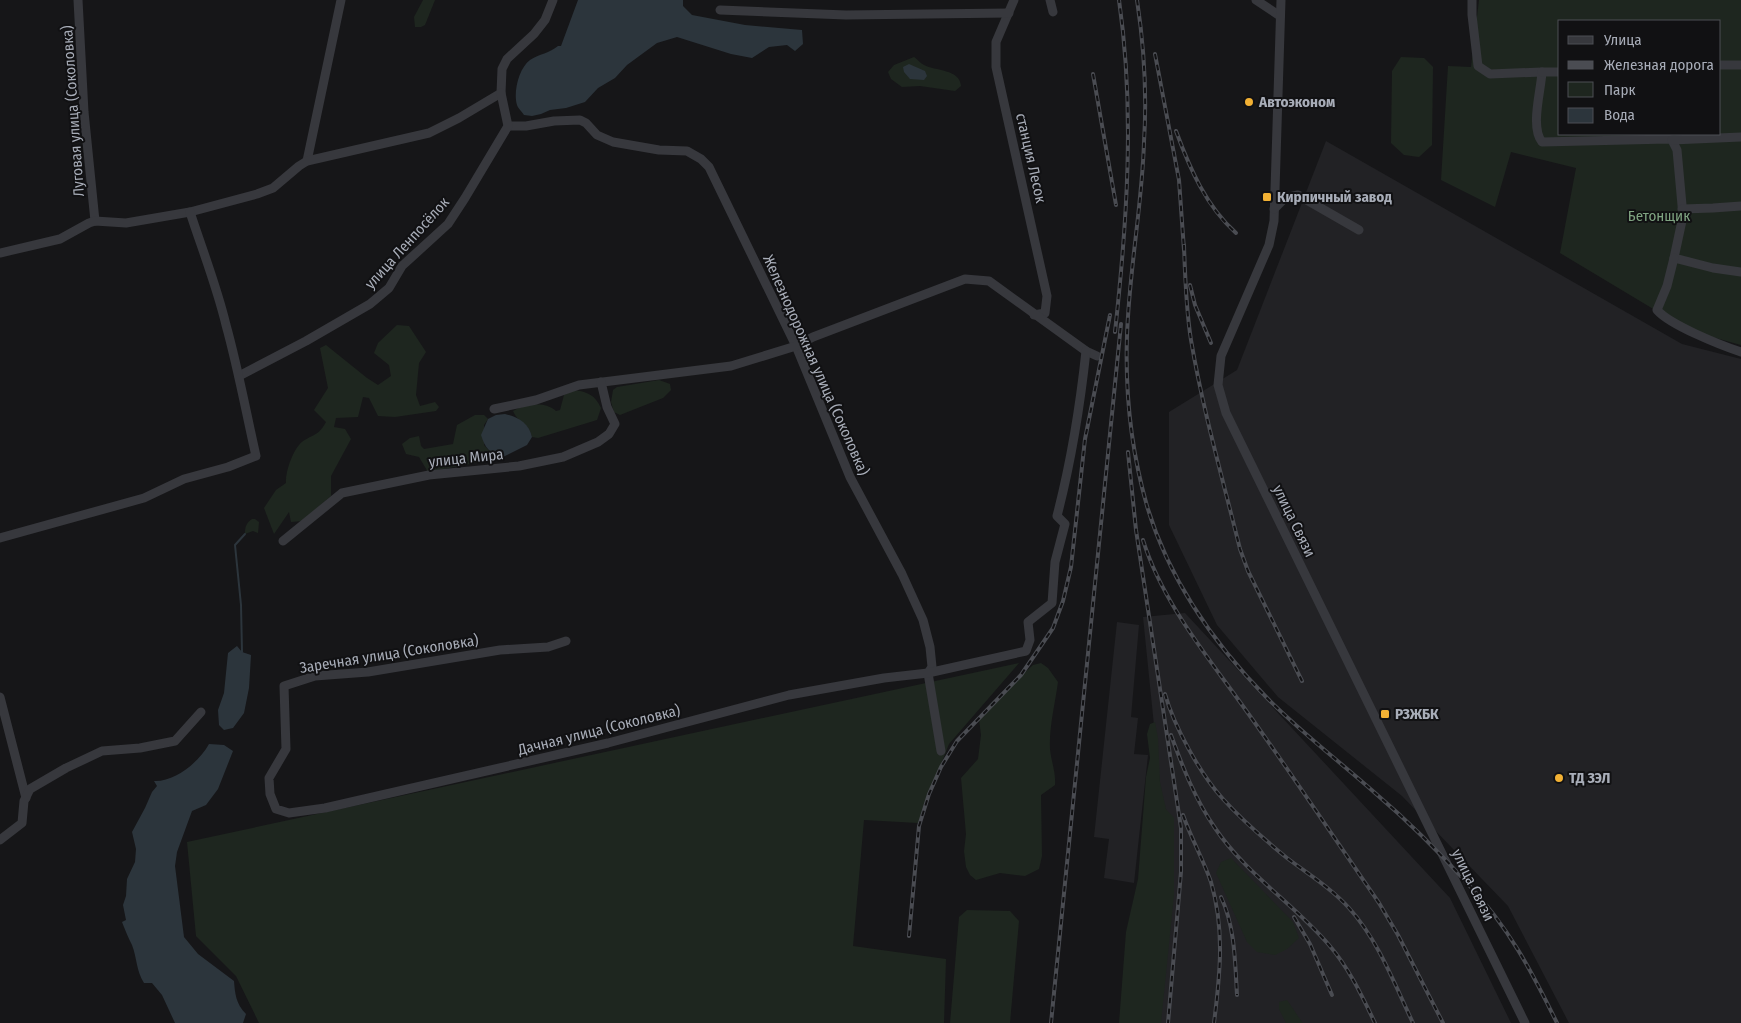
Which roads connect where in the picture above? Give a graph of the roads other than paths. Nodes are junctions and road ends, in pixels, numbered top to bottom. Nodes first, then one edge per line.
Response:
1 (78, 0) edge
2 (341, 0) edge
3 (553, 0) edge
4 (1014, 0) edge
5 (1050, 0) edge
6 (1256, 0) edge
7 (1281, 0) edge
8 (1472, 0) edge
9 (720, 10) dead end
10 (1053, 12) dead end
11 (1009, 13) junction
12 (1280, 16) junction
13 (1721, 65) edge
14 (1741, 65) edge
15 (1542, 72) junction
16 (1558, 72) edge
17 (501, 94) junction
18 (508, 126) junction
19 (1741, 136) edge
20 (1672, 140) junction
21 (307, 161) junction
22 (1741, 206) edge
23 (1274, 209) junction
24 (1682, 209) junction
25 (190, 212) junction
26 (95, 221) junction
27 (1359, 230) dead end
28 (0, 253) edge
29 (1674, 258) junction
30 (1741, 272) edge
31 (1034, 315) junction
32 (796, 346) junction
33 (1086, 351) junction
34 (1741, 352) edge
35 (1097, 356) dead end
36 (239, 376) junction
37 (601, 382) junction
38 (494, 409) dead end
39 (0, 538) edge
40 (283, 541) dead end
41 (566, 642) dead end
42 (928, 673) junction
43 (0, 697) edge
44 (201, 712) dead end
45 (942, 751) dead end
46 (26, 798) junction
47 (276, 809) joint
48 (0, 840) edge
49 (1525, 1023) edge

1 - 26 street, Луговая улица (Соколовка)
2 - 21 street
3 - 17 street
4 - 11 street, станция Лесок
5 - 10 street
6 - 12 street
7 - 12 street, улица Связи
8 - 15 street
9 - 11 street
11 - 31 street, станция Лесок
12 - 23 street, улица Связи
13 - 14 street
15 - 16 street
15 - 20 street
17 - 18 street
17 - 21 street
18 - 32 street, Железнодорожная улица (Соколовка)
18 - 36 street, улица Ленпосёлок
19 - 20 street
20 - 24 street
21 - 25 street
22 - 24 street
23 - 27 street
23 - 49 street, улица Связи
24 - 29 street
25 - 26 street
25 - 36 street
26 - 28 street
29 - 30 street
29 - 34 street
31 - 32 street
31 - 33 street
32 - 37 street
32 - 42 street, Железнодорожная улица (Соколовка)
33 - 35 street
33 - 42 street, Дачная улица (Соколовка)
36 - 39 street
37 - 38 street
37 - 40 street, улица Мира
41 - 47 street, Заречная улица (Соколовка)
42 - 45 street, Железнодорожная улица (Соколовка)
42 - 47 street, Дачная улица (Соколовка)
43 - 46 street
44 - 46 street
46 - 48 street

